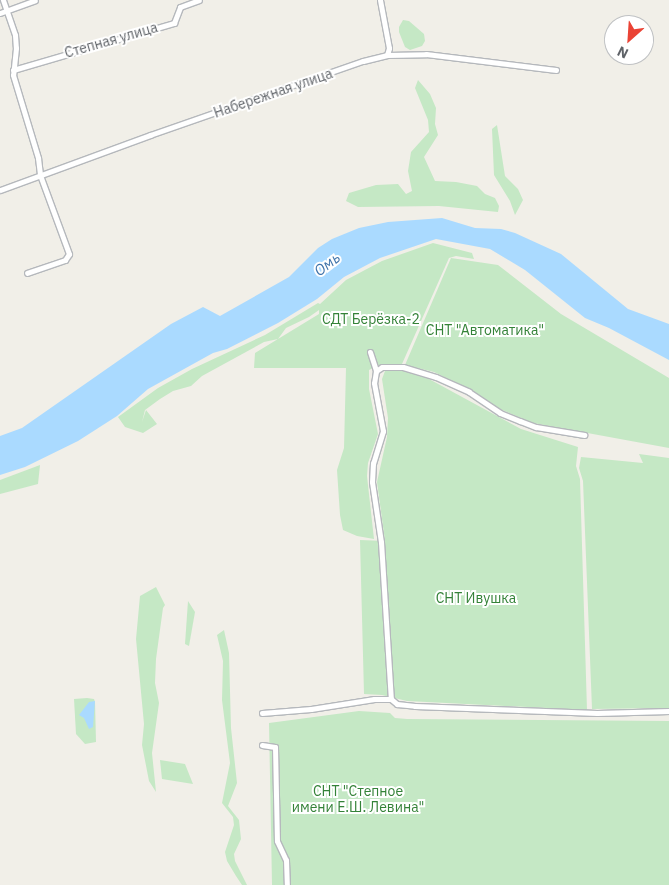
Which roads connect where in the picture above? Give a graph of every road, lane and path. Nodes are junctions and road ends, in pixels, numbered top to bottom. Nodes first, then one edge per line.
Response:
1 (3, 0) edge
2 (35, 0) edge
3 (199, 0) edge
4 (380, 0) edge
5 (7, 10) junction
6 (0, 13) edge
7 (387, 55) junction
8 (13, 70) junction
9 (556, 70) dead end
10 (40, 176) junction
11 (0, 190) edge
12 (27, 273) dead end
13 (370, 352) dead end
14 (376, 371) junction
15 (584, 435) dead end
16 (391, 699) junction
17 (669, 711) edge
18 (262, 713) dead end
19 (262, 745) dead end
20 (287, 885) edge

1 - 5 street
2 - 5 street
3 - 8 street, Степная улица
4 - 7 street
5 - 6 street
5 - 8 street
7 - 9 street, Набережная улица
7 - 10 street, Набережная улица
8 - 10 street
10 - 11 street, Набережная улица
10 - 12 street
13 - 14 street
14 - 15 street
14 - 16 street
16 - 17 street
16 - 18 street
19 - 20 street

